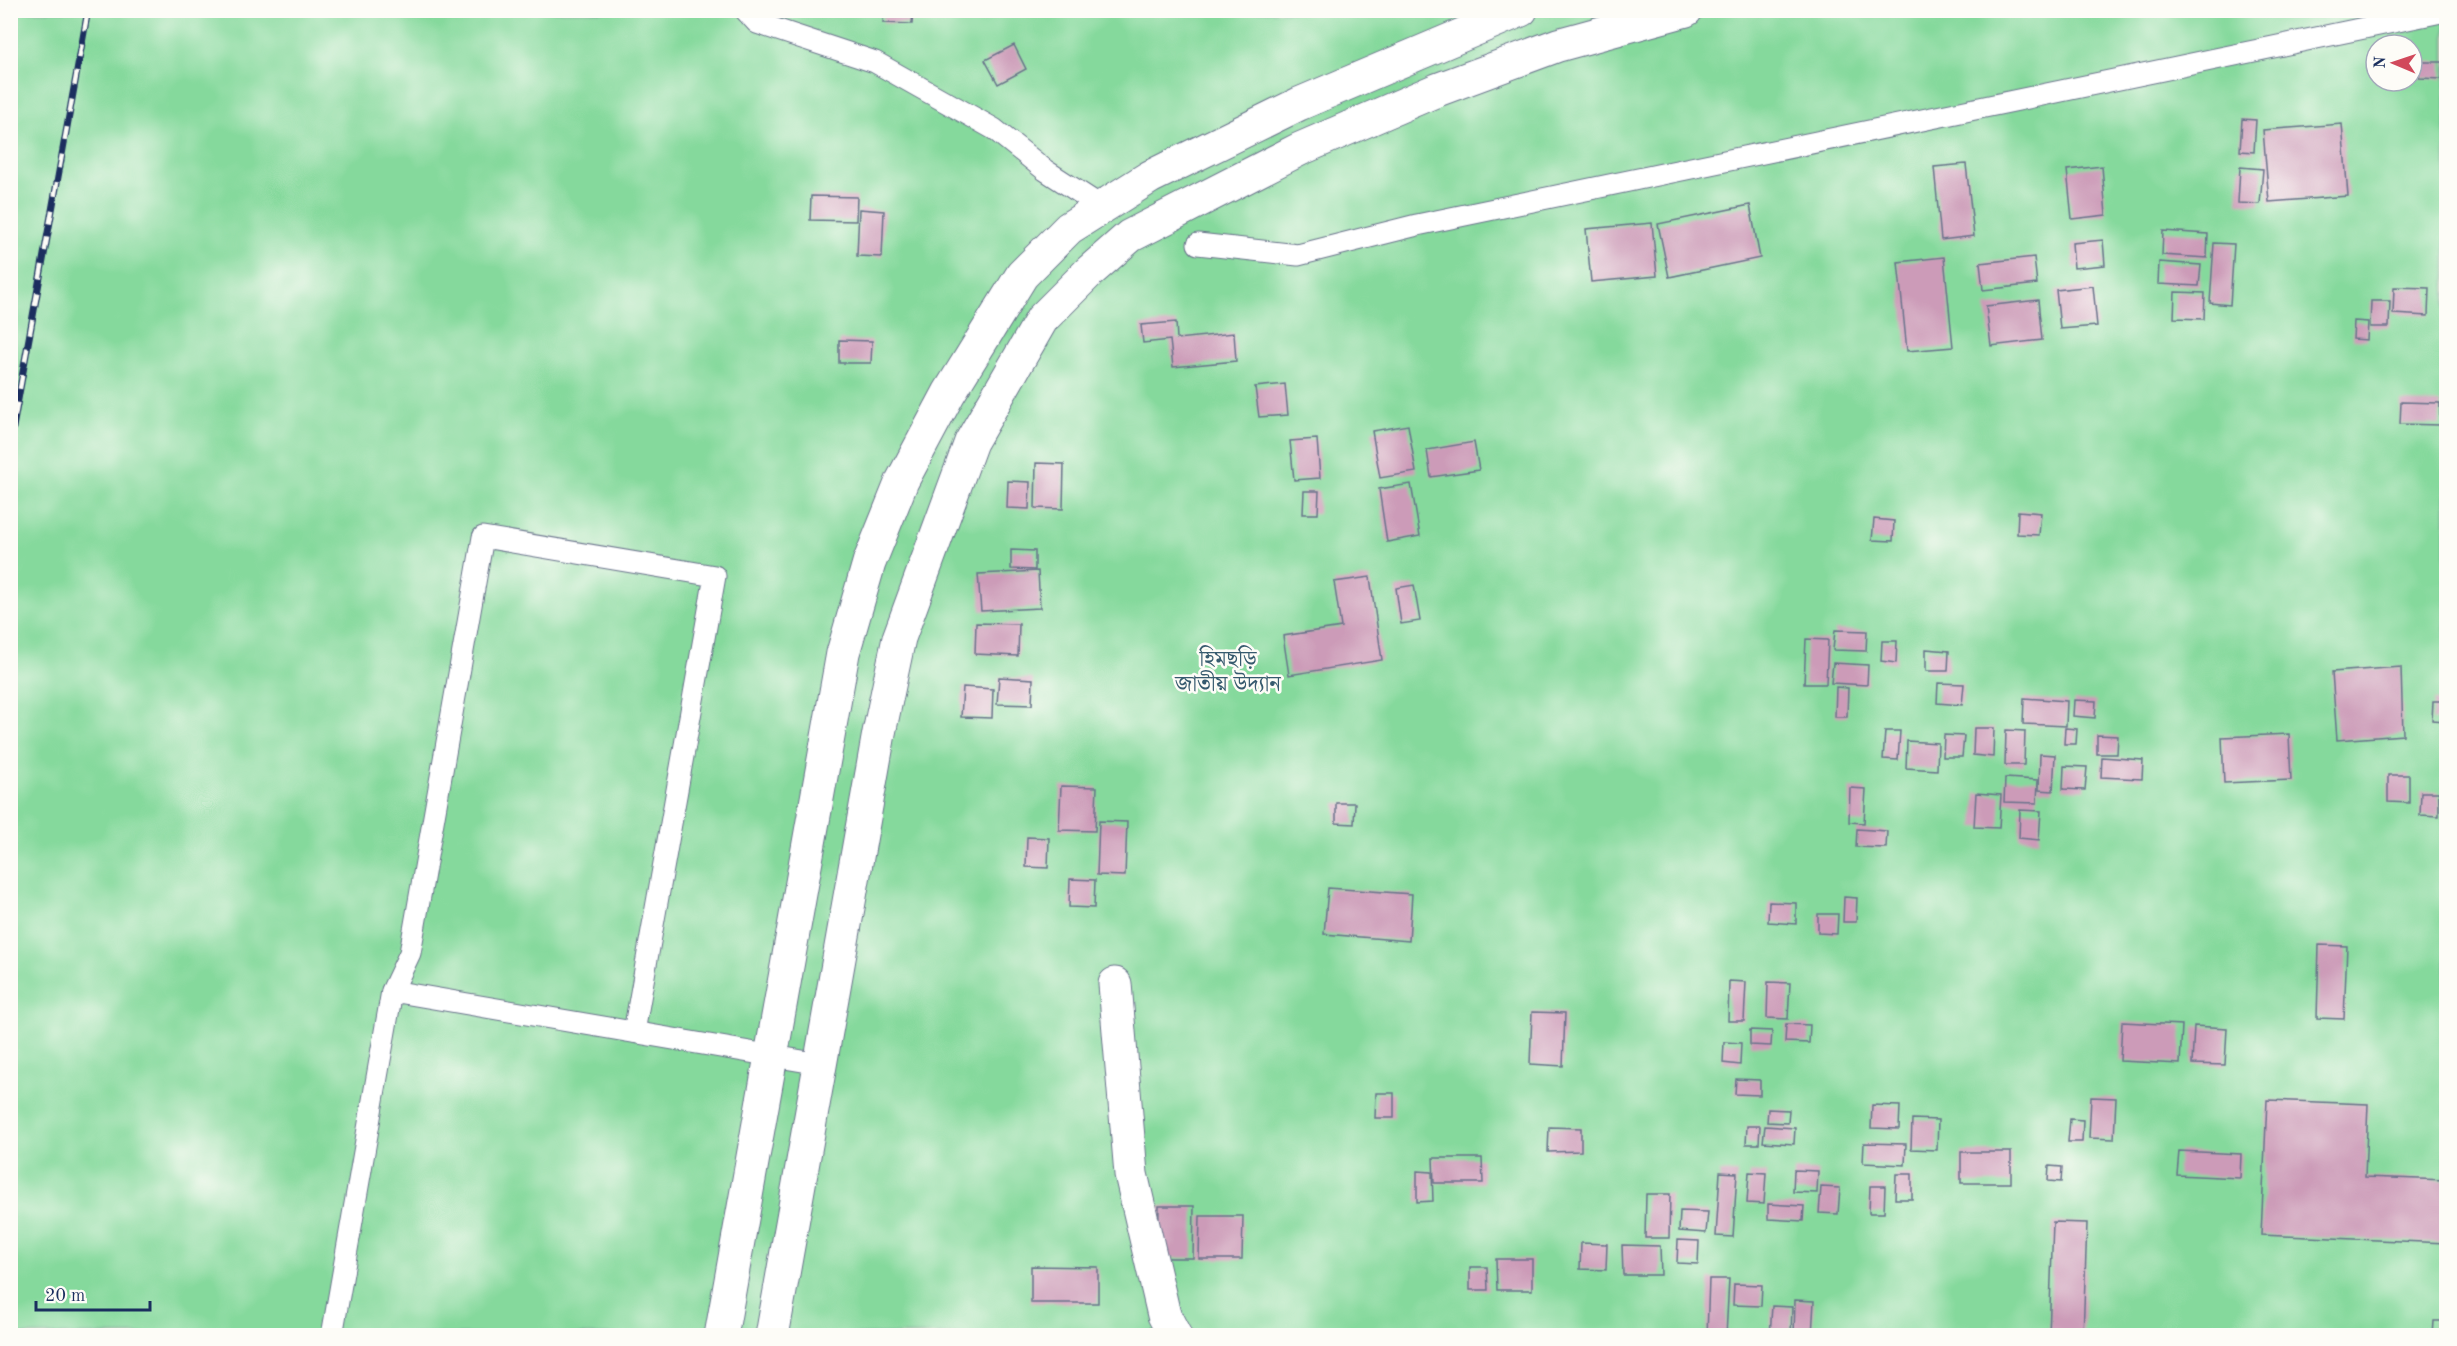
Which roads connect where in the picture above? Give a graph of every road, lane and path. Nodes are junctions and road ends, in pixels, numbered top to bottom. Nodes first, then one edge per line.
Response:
1 (745, 10) edge
2 (1521, 10) edge
3 (1686, 10) edge
4 (2446, 11) edge
5 (1102, 207) junction
6 (1198, 244) dead end
7 (1115, 984) dead end
8 (392, 991) junction
9 (634, 1032) junction
10 (771, 1055) junction
11 (820, 1064) junction
12 (332, 1335) edge
13 (721, 1335) edge
14 (772, 1335) edge
15 (1175, 1335) edge

1 - 5 lane
2 - 5 street
3 - 11 street
4 - 6 lane
5 - 10 street
7 - 15 street
8 - 9 lane
8 - 9 lane
8 - 12 lane
9 - 10 lane
10 - 11 lane
10 - 13 street
11 - 14 street

